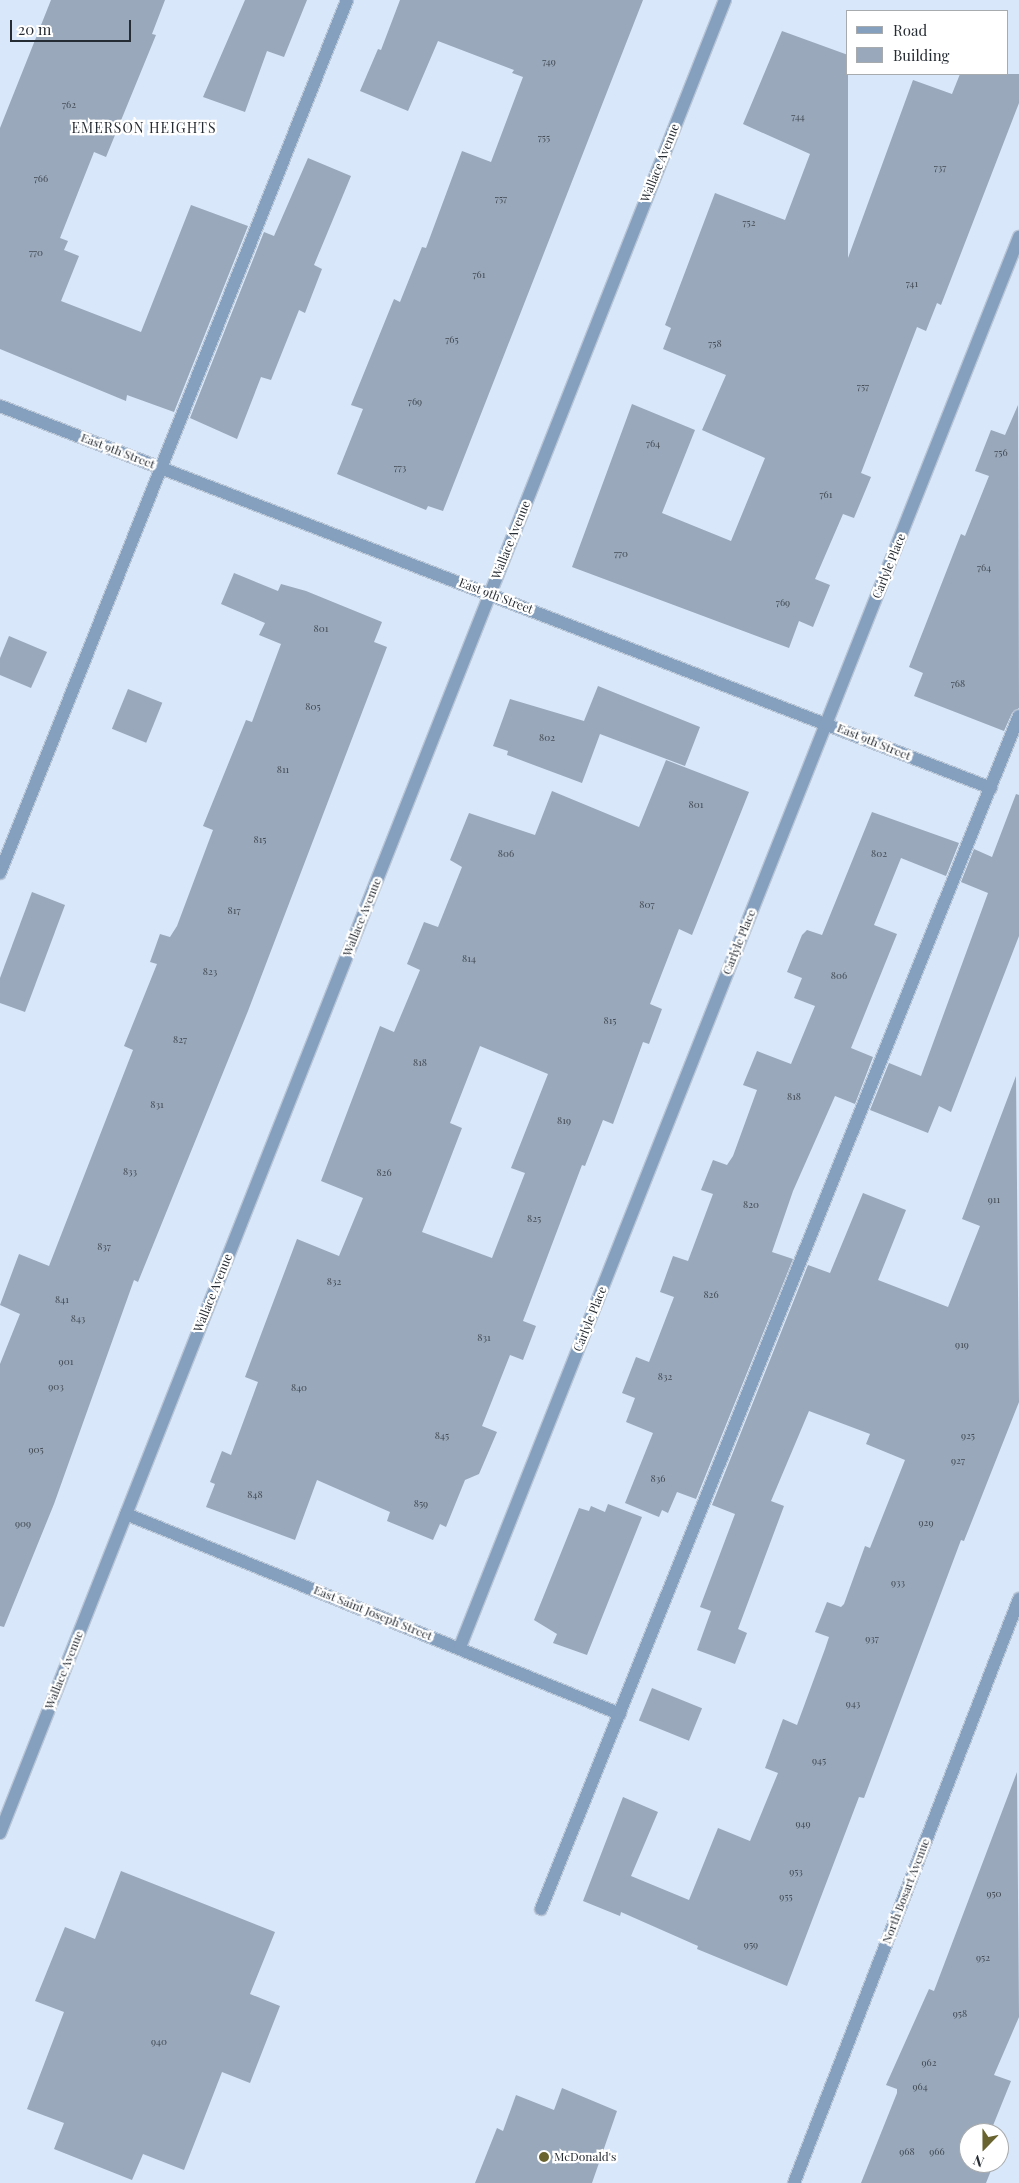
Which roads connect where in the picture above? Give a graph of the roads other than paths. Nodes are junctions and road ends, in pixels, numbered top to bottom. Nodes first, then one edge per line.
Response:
1 (346, 0) edge
2 (725, 0) edge
3 (1019, 237) edge
4 (0, 406) edge
5 (161, 468) junction
6 (490, 593) junction
7 (1019, 716) edge
8 (826, 723) junction
9 (991, 788) junction
10 (0, 873) edge
11 (126, 1514) junction
12 (1019, 1599) edge
13 (460, 1647) junction
14 (620, 1714) junction
15 (0, 1834) edge
16 (541, 1909) dead end
17 (794, 2183) edge

1 - 5 street
2 - 6 street, Wallace Avenue
3 - 8 street, Carlyle Place
4 - 5 street, East 9th Street
5 - 6 street, East 9th Street
5 - 10 street
6 - 8 street, East 9th Street
6 - 11 street, Wallace Avenue
7 - 9 street
8 - 9 street, East 9th Street
8 - 13 street, Carlyle Place
9 - 14 street
11 - 13 street, East Saint Joseph Street
11 - 15 street, Wallace Avenue
12 - 17 street, North Bosart Avenue
13 - 14 street, East Saint Joseph Street
14 - 16 street

